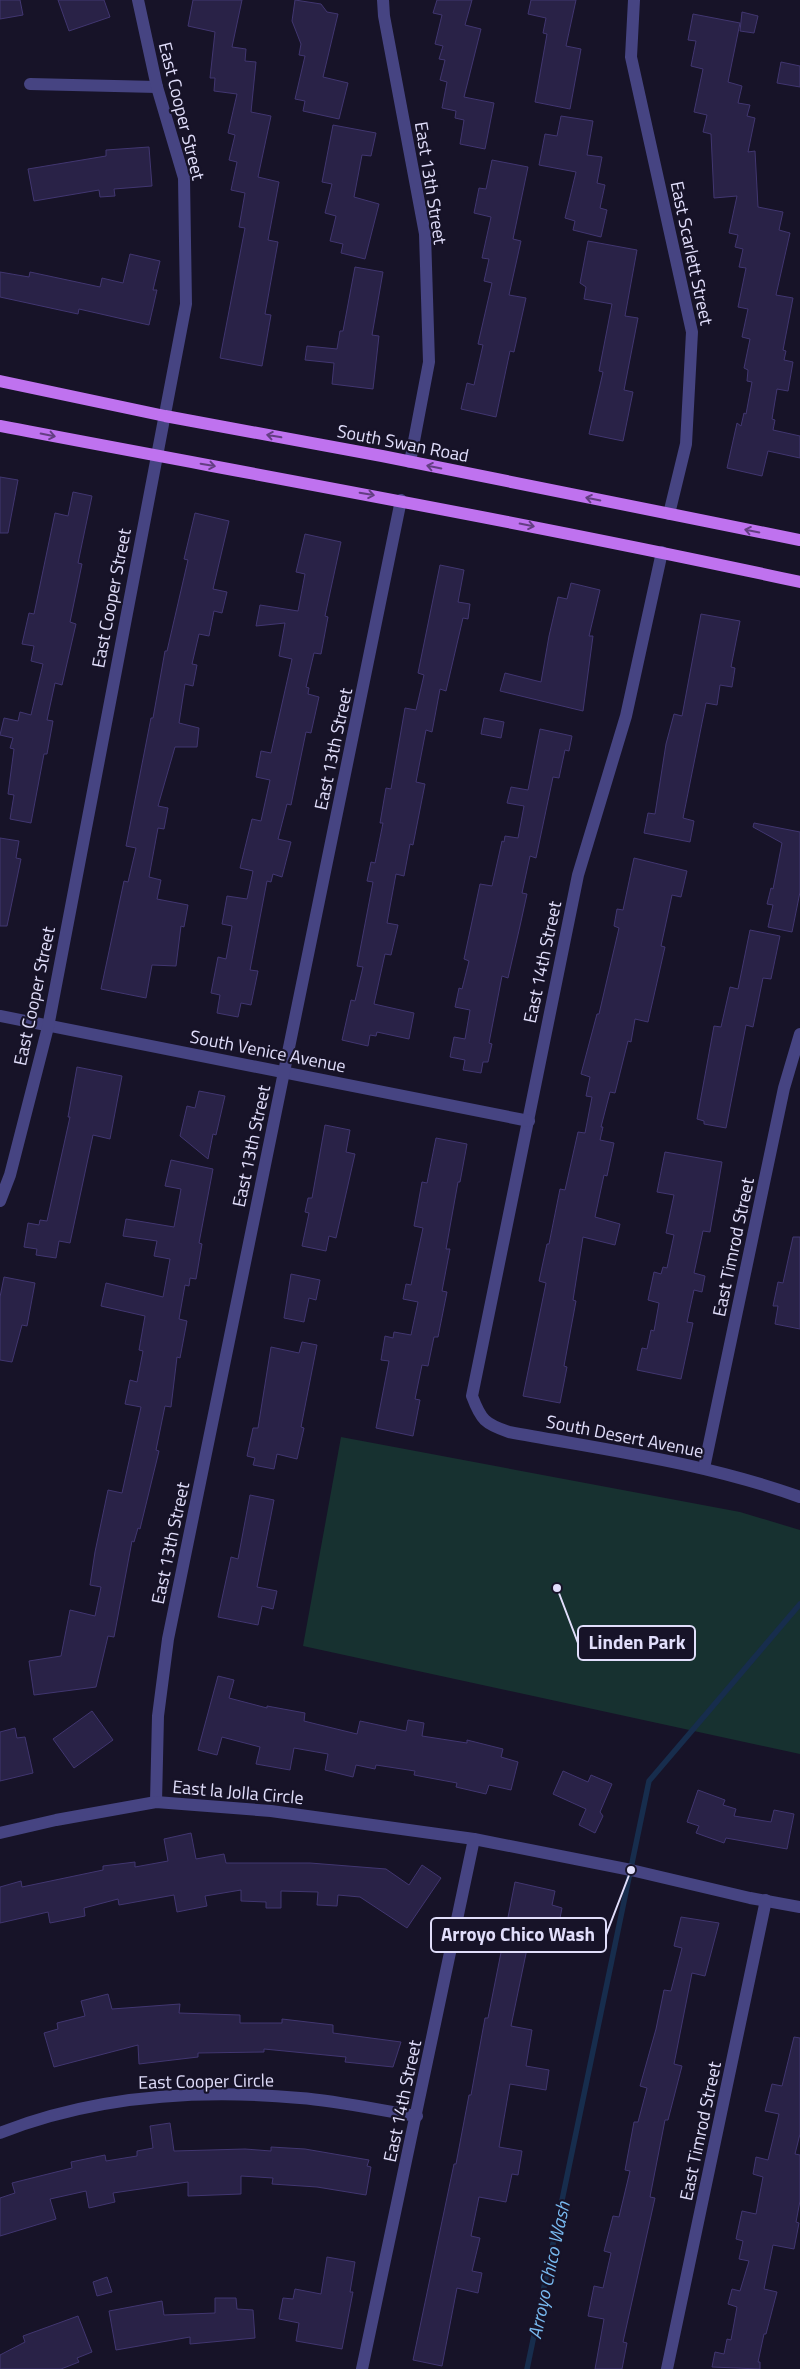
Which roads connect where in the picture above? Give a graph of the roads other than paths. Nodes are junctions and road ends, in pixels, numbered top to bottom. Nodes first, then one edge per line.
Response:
1 (138, 0) edge
2 (383, 0) edge
3 (634, 0) edge
4 (30, 84) dead end
5 (158, 87) junction
6 (0, 381) edge
7 (165, 416) junction
8 (0, 426) edge
9 (156, 456) junction
10 (410, 462) junction
11 (401, 500) junction
12 (669, 514) junction
13 (800, 540) edge
14 (662, 552) junction
15 (800, 582) edge
16 (0, 1016) edge
17 (48, 1027) junction
18 (800, 1034) edge
19 (285, 1071) junction
20 (529, 1121) junction
21 (0, 1201) edge
22 (474, 1383) joint
23 (704, 1468) junction
24 (800, 1497) edge
25 (156, 1802) junction
26 (0, 1834) edge
27 (474, 1839) junction
28 (766, 1900) junction
29 (800, 1907) edge
30 (416, 2116) junction
31 (0, 2133) edge
32 (362, 2369) edge
33 (667, 2369) edge

1 - 5 street, East Cooper Street
2 - 10 street, East 13th Street
3 - 12 street, East Scarlett Street
4 - 5 street
5 - 7 street, East Cooper Street
6 - 7 main road, South Swan Road
7 - 9 street, East Cooper Street
10 -> 7 main road, South Swan Road
8 -> 9 main road
9 -> 11 main road
9 - 17 street, East Cooper Street
12 -> 10 main road, South Swan Road
11 -> 14 main road
11 - 19 street, East 13th Street
13 -> 12 main road, South Swan Road
14 - 15 main road
14 - 20 street, East 14th Street
16 - 17 street, South Venice Avenue
17 - 19 street, South Venice Avenue
17 - 21 street, East Cooper Street
18 - 23 street, East Timrod Street
19 - 20 street, South Venice Avenue
19 - 25 street, East 13th Street
20 - 22 street, East 14th Street
22 - 23 street, South Desert Avenue
23 - 24 street, South Desert Avenue
25 - 26 street, East la Jolla Circle
25 - 27 street, East la Jolla Circle
27 - 28 street, East la Jolla Circle
27 - 30 street, East 14th Street
28 - 29 street, East la Jolla Circle
28 - 33 street, East Timrod Street
30 - 31 street, East Cooper Circle
30 - 32 street, East 14th Street

